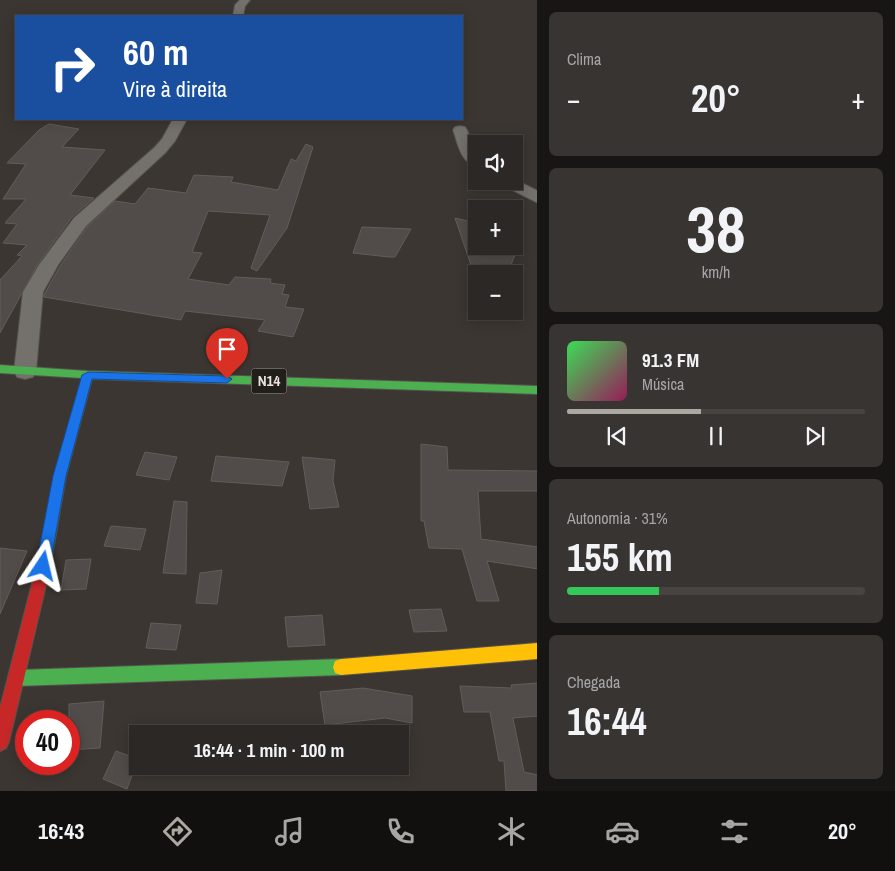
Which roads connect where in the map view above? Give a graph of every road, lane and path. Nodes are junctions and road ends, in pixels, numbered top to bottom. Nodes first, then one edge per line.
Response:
1 (245, 0) edge
2 (238, 15) edge
3 (179, 120) edge
4 (460, 130) dead end
5 (468, 151) edge
6 (523, 190) edge
7 (537, 197) edge
8 (0, 369) edge
9 (25, 371) junction
10 (88, 375) junction
11 (537, 390) edge
12 (537, 650) edge
13 (17, 678) junction
14 (0, 742) edge

1 - 2 street
3 - 9 street
4 - 5 street
6 - 7 street
8 - 9 street, N14
9 - 10 street, N14
10 - 11 street, N14
10 - 13 street
12 - 13 street
13 - 14 street

